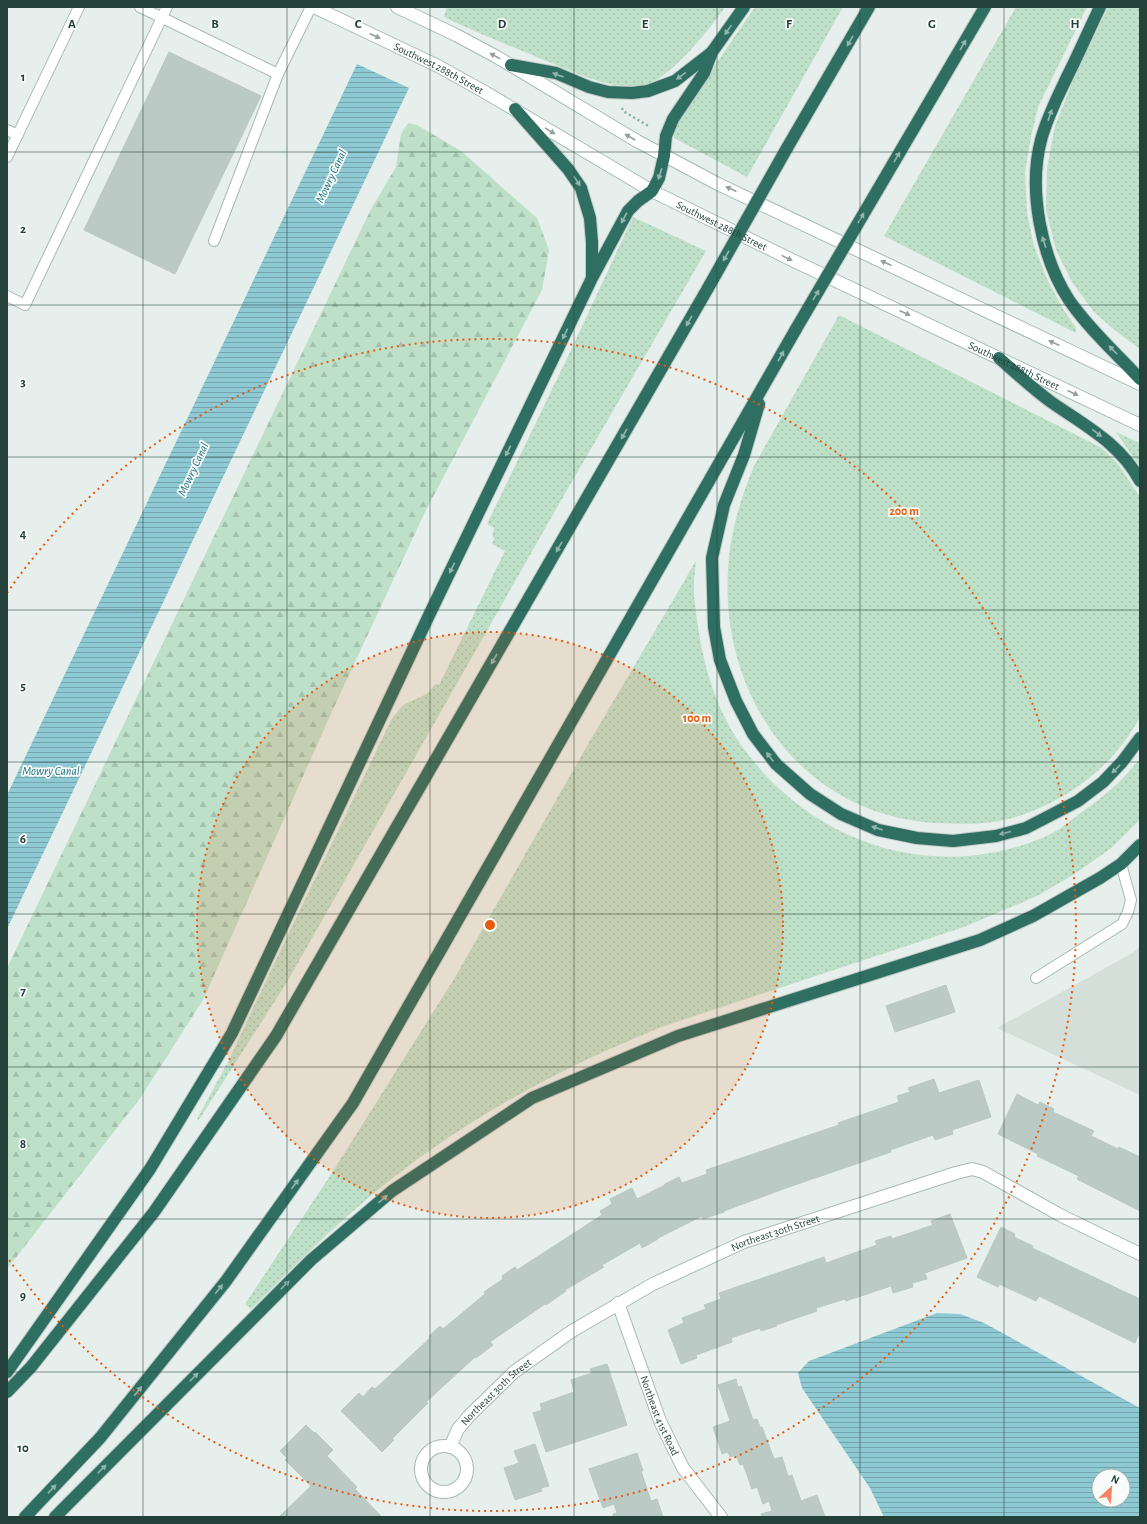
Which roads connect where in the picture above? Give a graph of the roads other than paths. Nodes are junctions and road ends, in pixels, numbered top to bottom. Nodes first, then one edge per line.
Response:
1 (79, 7) edge
2 (140, 7) edge
3 (167, 7) edge
4 (311, 7) edge
5 (314, 7) edge
6 (397, 7) edge
7 (744, 7) edge
8 (869, 7) edge
9 (985, 7) edge
10 (1100, 7) edge
11 (162, 18) junction
12 (712, 52) junction
13 (511, 65) junction
14 (278, 74) junction
15 (515, 109) junction
16 (7, 130) edge
17 (18, 135) junction
18 (664, 156) junction
19 (7, 157) edge
20 (652, 191) junction
21 (214, 241) dead end
22 (592, 278) junction
23 (7, 296) edge
24 (999, 358) junction
25 (1140, 378) edge
26 (765, 383) junction
27 (1140, 384) edge
28 (1140, 425) edge
29 (1140, 481) edge
30 (1140, 738) edge
31 (1140, 845) edge
32 (1121, 864) junction
33 (1036, 978) dead end
34 (1140, 1254) edge
35 (618, 1304) junction
36 (7, 1372) edge
37 (7, 1392) edge
38 (450, 1447) dead end
39 (25, 1517) edge
40 (55, 1517) edge
41 (721, 1517) edge

1 - 17 lane
2 - 11 lane
3 - 11 lane
4 - 14 lane
5 -> 15 main road, Southwest 288th Street
13 -> 6 main road
7 -> 12 highway
8 -> 37 highway, bridge
26 -> 9 highway, bridge
25 -> 10 highway
11 - 14 lane
11 - 23 lane
12 -> 13 highway
12 - 18 highway
18 -> 13 main road
14 - 21 lane
15 -> 20 main road, Southwest 288th Street
15 -> 22 highway
16 - 17 lane
17 - 19 lane
18 -> 20 highway
27 -> 18 main road
20 -> 22 highway
20 -> 24 main road, Southwest 288th Street
22 -> 36 highway
24 -> 28 main road, Southwest 288th Street
24 -> 29 highway
30 -> 26 highway
39 -> 26 highway
31 - 32 highway
32 - 33 lane
40 -> 32 highway
34 - 35 main road, Northeast 30th Street
35 - 38 main road, Northeast 30th Street
35 - 41 main road, Northeast 41st Road

